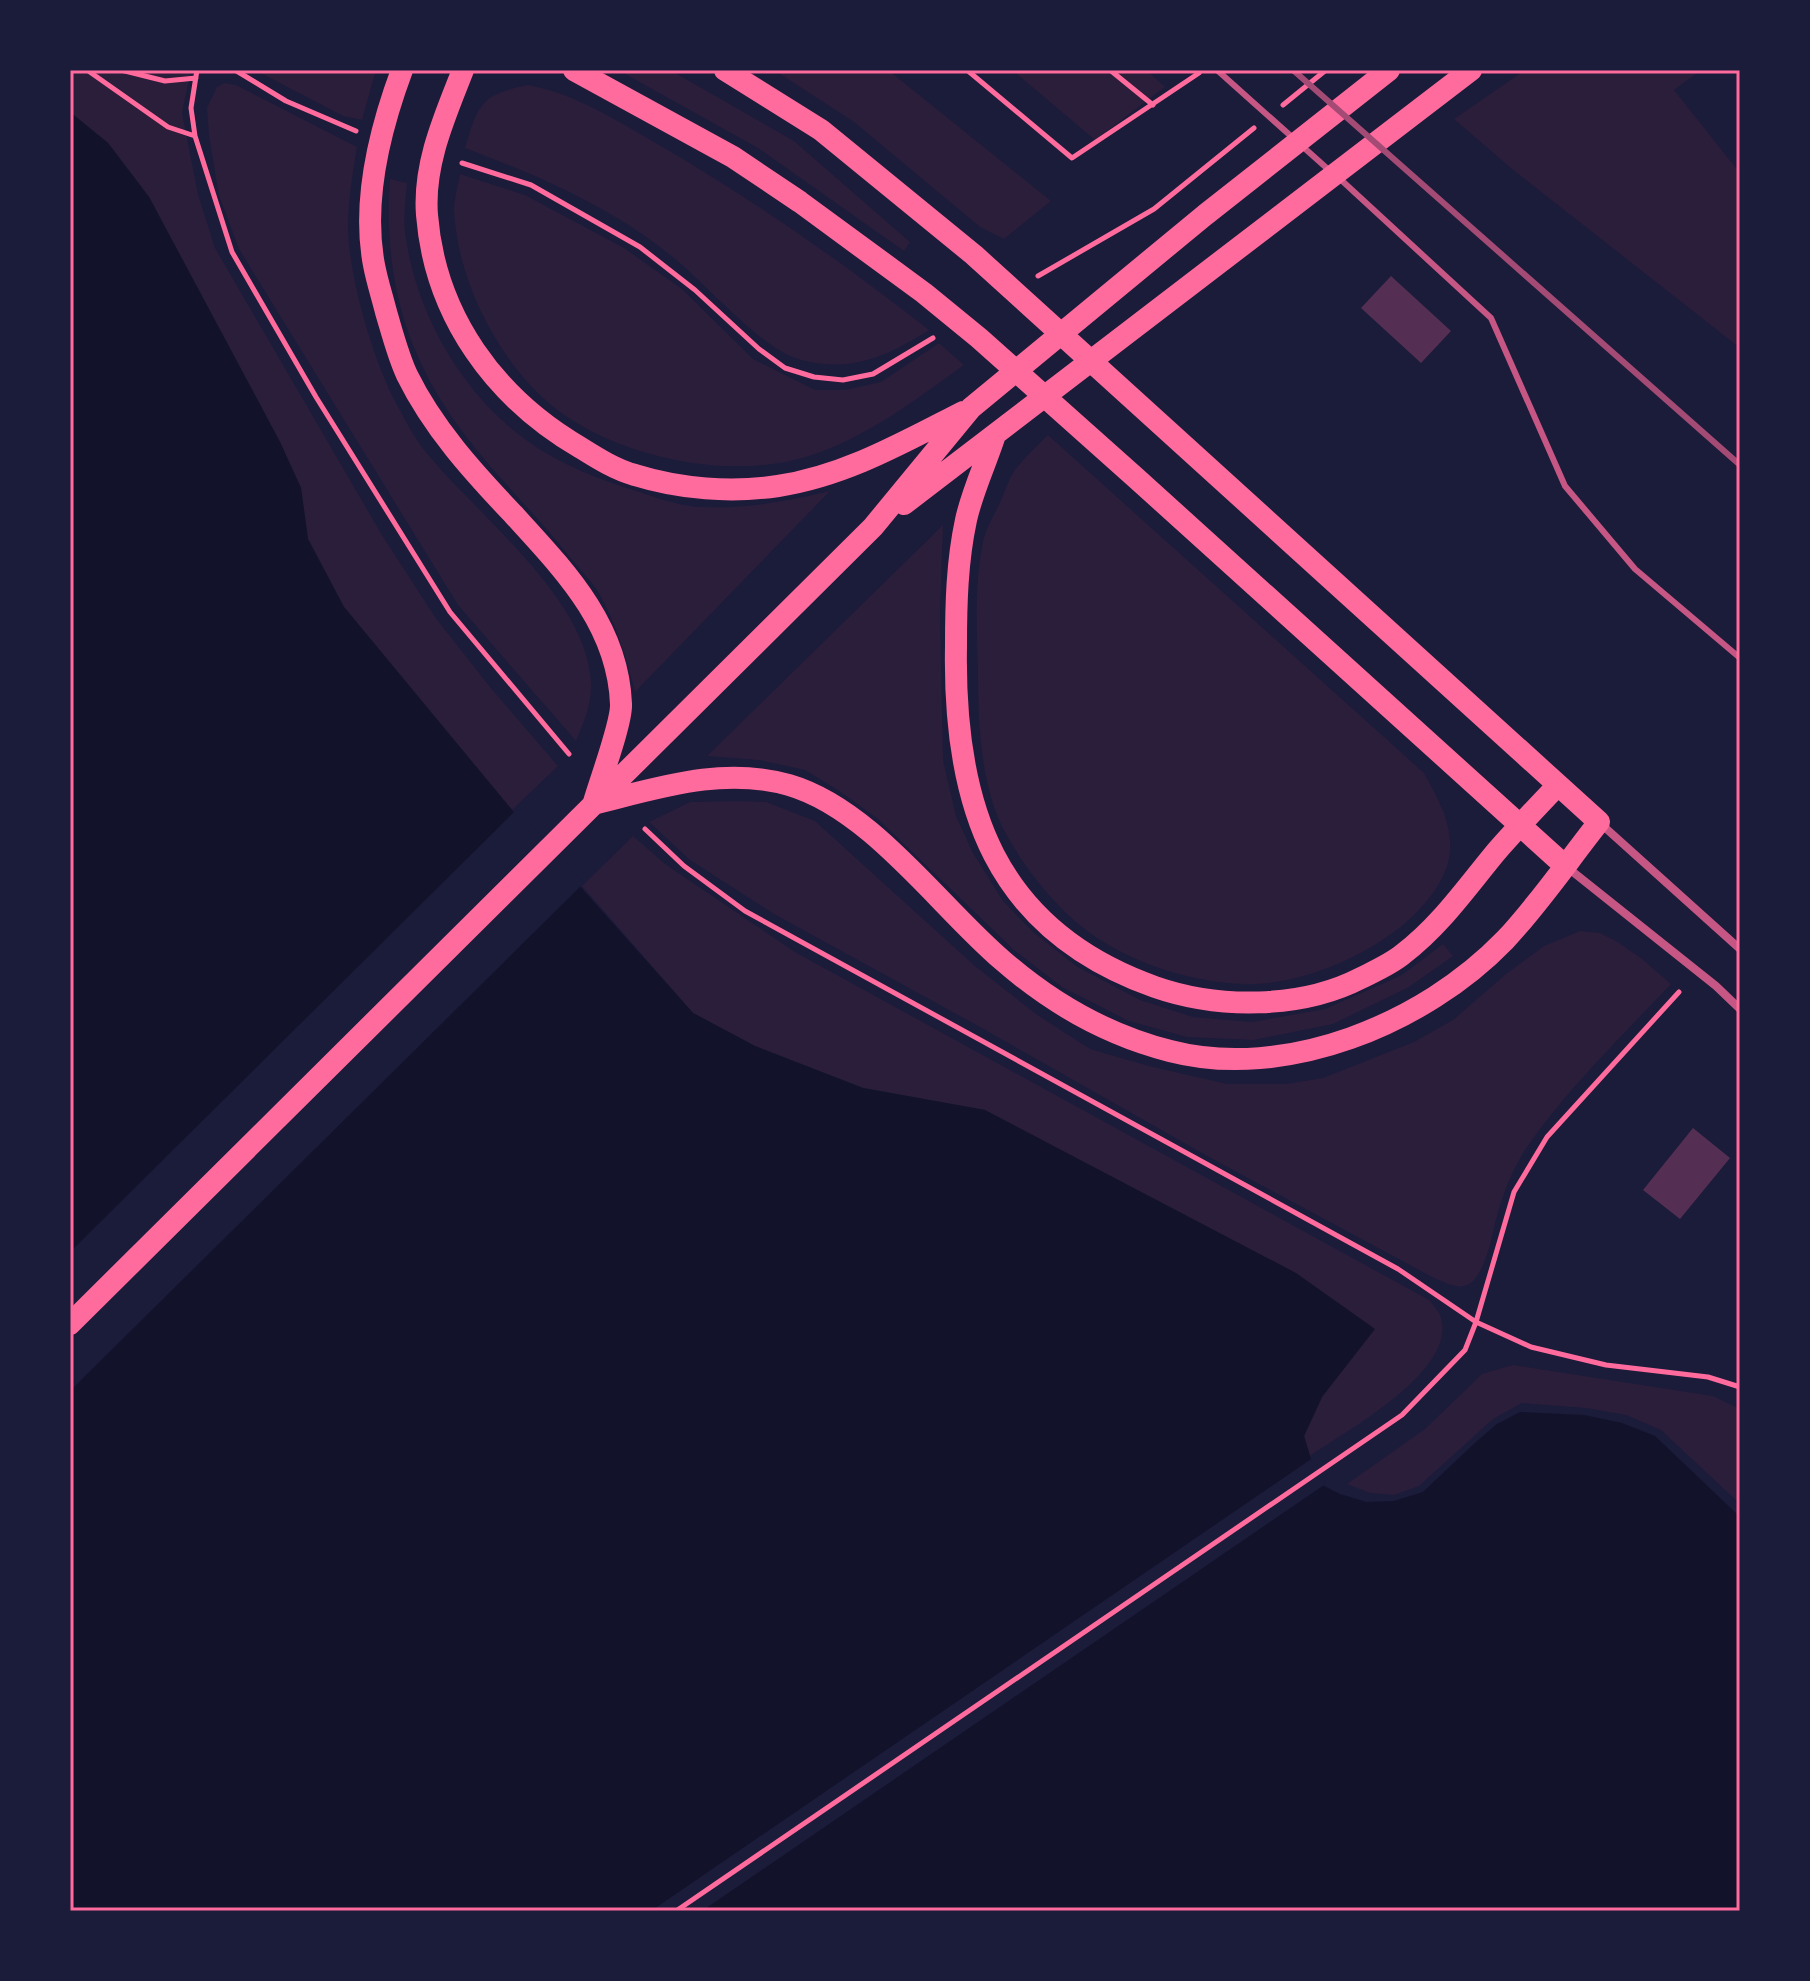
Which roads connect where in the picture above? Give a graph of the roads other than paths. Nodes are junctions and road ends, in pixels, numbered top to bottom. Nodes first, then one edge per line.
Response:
1 (402, 70) edge
2 (463, 70) edge
3 (574, 70) edge
4 (725, 70) edge
5 (1217, 70) edge
6 (1389, 70) edge
7 (1471, 70) edge
8 (971, 408) junction
9 (995, 435) junction
10 (873, 527) junction
11 (1740, 658) edge
12 (1558, 785) junction
13 (593, 804) junction
14 (1599, 822) junction
15 (1520, 825) junction
16 (1564, 865) junction
17 (1740, 949) edge
18 (1740, 1009) edge
19 (70, 1324) edge

1 - 13 highway
2 - 8 highway
3 - 15 highway
4 - 12 highway
5 - 11 lane
6 - 8 highway
7 - 9 highway
8 - 10 highway
9 - 10 highway
9 - 15 highway
10 - 13 highway
12 - 14 highway
12 - 15 highway
13 - 16 highway
13 - 19 highway
14 - 16 highway
14 - 17 street
15 - 16 highway
16 - 18 street

